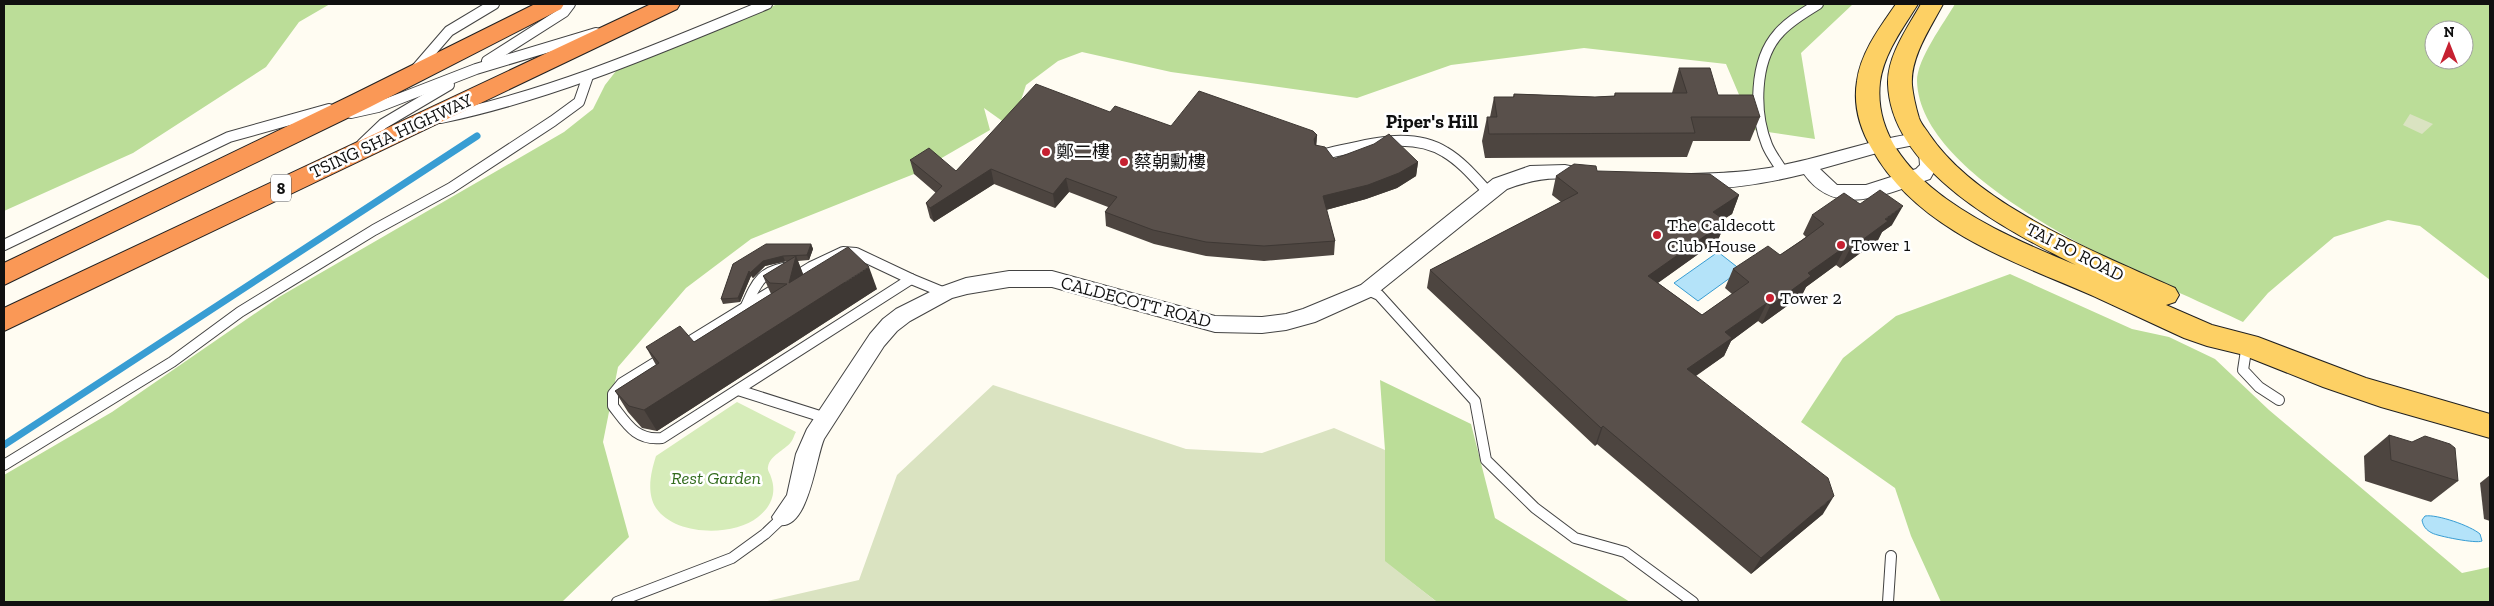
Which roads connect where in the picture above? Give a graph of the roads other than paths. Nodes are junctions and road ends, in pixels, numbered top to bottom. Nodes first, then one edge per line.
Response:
1 (494, 4) edge
2 (553, 4) edge
3 (570, 4) edge
4 (653, 4) edge
5 (669, 4) edge
6 (767, 4) edge
7 (1818, 4) edge
8 (1907, 4) edge
9 (1932, 4) edge
10 (619, 28) junction
11 (476, 69) junction
12 (410, 76) junction
13 (588, 76) junction
14 (361, 101) junction
15 (323, 119) junction
16 (419, 122) junction
17 (1882, 145) junction
18 (1923, 146) junction
19 (351, 155) junction
20 (1320, 156) edge
21 (1808, 166) junction
22 (1784, 172) junction
23 (1602, 178) edge
24 (1907, 179) junction
25 (1678, 182) edge
26 (1488, 192) junction
27 (4, 245) edge
28 (811, 267) junction
29 (4, 275) edge
30 (912, 279) junction
31 (1368, 290) junction
32 (945, 293) junction
33 (746, 306) junction
34 (4, 320) edge
35 (2247, 344) junction
36 (738, 390) junction
37 (2278, 400) dead end
38 (826, 418) junction
39 (2490, 426) edge
40 (4, 465) edge
41 (783, 517) joint
42 (1891, 556) dead end
43 (617, 602) edge
44 (1693, 602) edge
45 (1888, 602) edge

1 - 12 lane
2 - 12 highway
3 - 11 lane
4 - 10 lane
5 - 10 highway, TSING SHA HIGHWAY / 8
6 - 13 lane
7 - 22 lane
8 - 17 main road, TAI PO ROAD
9 - 18 main road
10 - 11 lane
10 - 16 highway, TSING SHA HIGHWAY / 8
11 - 15 lane
11 - 19 lane
12 - 14 highway
13 - 16 lane
13 - 40 lane
14 - 15 highway
14 - 27 lane
15 - 29 highway
16 - 19 highway, TSING SHA HIGHWAY / 8
17 - 18 street
17 - 21 street
17 - 24 main road, TAI PO ROAD
18 - 24 street
18 - 35 main road, TAI PO ROAD
19 - 34 highway, TSING SHA HIGHWAY / 8
20 - 26 lane
21 - 22 street
21 - 24 street
22 - 25 street
23 - 26 street, CALDECOTT ROAD
24 - 35 main road, TAI PO ROAD
26 - 31 street, CALDECOTT ROAD
28 - 30 lane
28 - 33 lane
28 - 33 lane
30 - 32 lane
30 - 36 lane
31 - 32 street, CALDECOTT ROAD
31 - 44 lane
32 - 38 street, CALDECOTT ROAD
33 - 36 lane
35 - 37 lane
35 - 39 main road, TAI PO ROAD
36 - 38 lane
38 - 41 street, CALDECOTT ROAD
41 - 43 lane
42 - 45 lane

